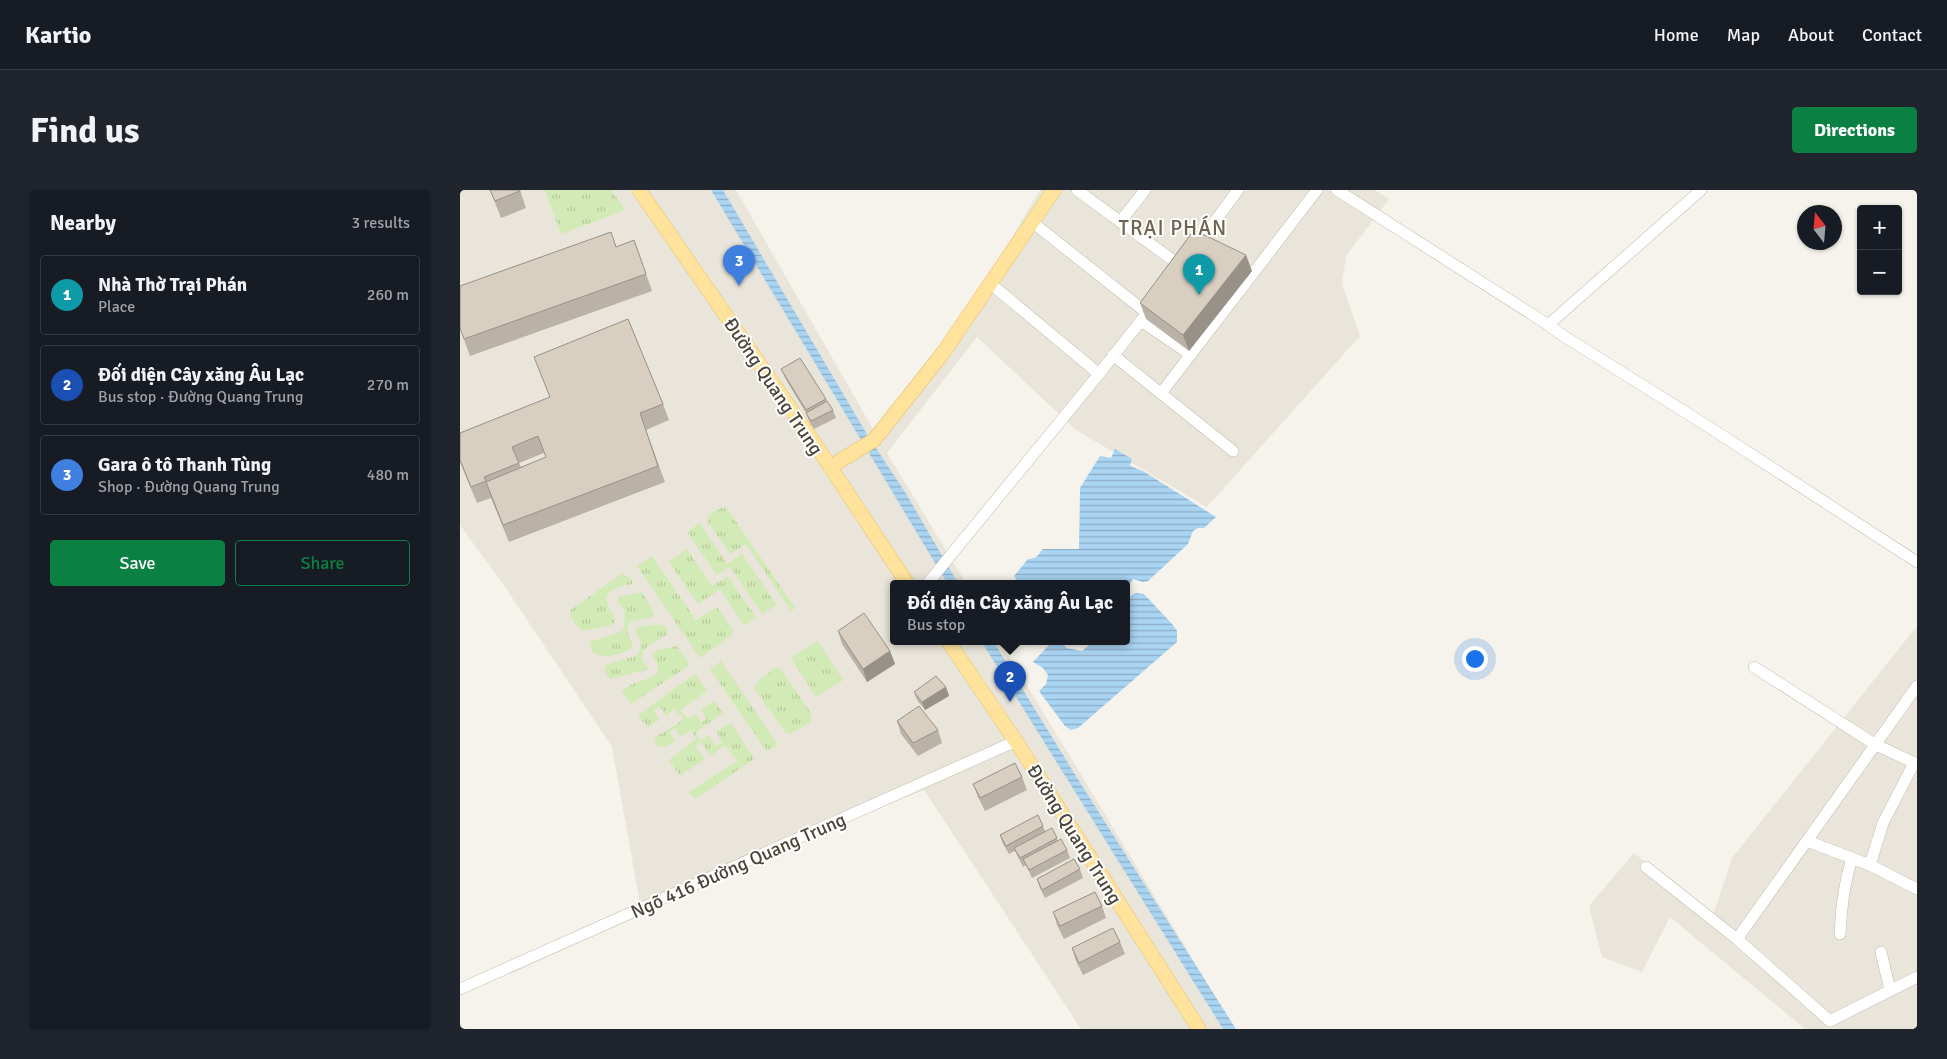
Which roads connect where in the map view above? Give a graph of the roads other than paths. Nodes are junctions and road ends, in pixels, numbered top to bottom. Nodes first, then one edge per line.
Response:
1 (639, 190) edge
2 (1054, 190) edge
3 (1077, 190) edge
4 (1145, 190) edge
5 (1317, 190) edge
6 (1337, 190) edge
7 (1700, 190) edge
8 (1236, 191) edge
9 (1032, 222) junction
10 (1120, 222) junction
11 (992, 284) junction
12 (1158, 298) edge
13 (1144, 317) junction
14 (1546, 323) junction
15 (1114, 355) junction
16 (1191, 355) junction
17 (1099, 374) junction
18 (1162, 392) junction
19 (1233, 451) dead end
20 (830, 467) junction
21 (1917, 562) edge
22 (905, 580) edge
23 (930, 580) edge
24 (951, 645) edge
25 (1754, 667) dead end
26 (1917, 686) edge
27 (1016, 741) junction
28 (1876, 745) junction
29 (1916, 763) edge
30 (1807, 841) junction
31 (1852, 858) junction
32 (1870, 866) junction
33 (1646, 868) dead end
34 (1917, 890) edge
35 (1840, 934) dead end
36 (1737, 939) junction
37 (1881, 952) dead end
38 (1917, 977) edge
39 (460, 990) edge
40 (1890, 990) junction
41 (1199, 1029) edge

1 - 20 main road, Đường Quang Trung
2 - 9 main road
3 - 10 street
4 - 10 street
5 - 16 street
6 - 14 street
7 - 14 street
8 - 10 street
9 - 11 main road
9 - 13 street
11 - 17 street
11 - 20 main road
12 - 13 street
13 - 15 street
13 - 16 street
14 - 21 street
15 - 17 street
15 - 18 street
16 - 18 street
17 - 23 street
18 - 19 street
20 - 22 main road, Đường Quang Trung
24 - 27 main road, Đường Quang Trung
25 - 28 street
26 - 28 street
27 - 39 street, Ngõ 416 Đường Quang Trung
27 - 41 main road, Đường Quang Trung
28 - 29 street
28 - 30 street
29 - 32 street
30 - 31 street
30 - 36 street
31 - 32 street
31 - 35 street
32 - 34 street
33 - 36 street
36 - 40 street
37 - 40 street
38 - 40 street

